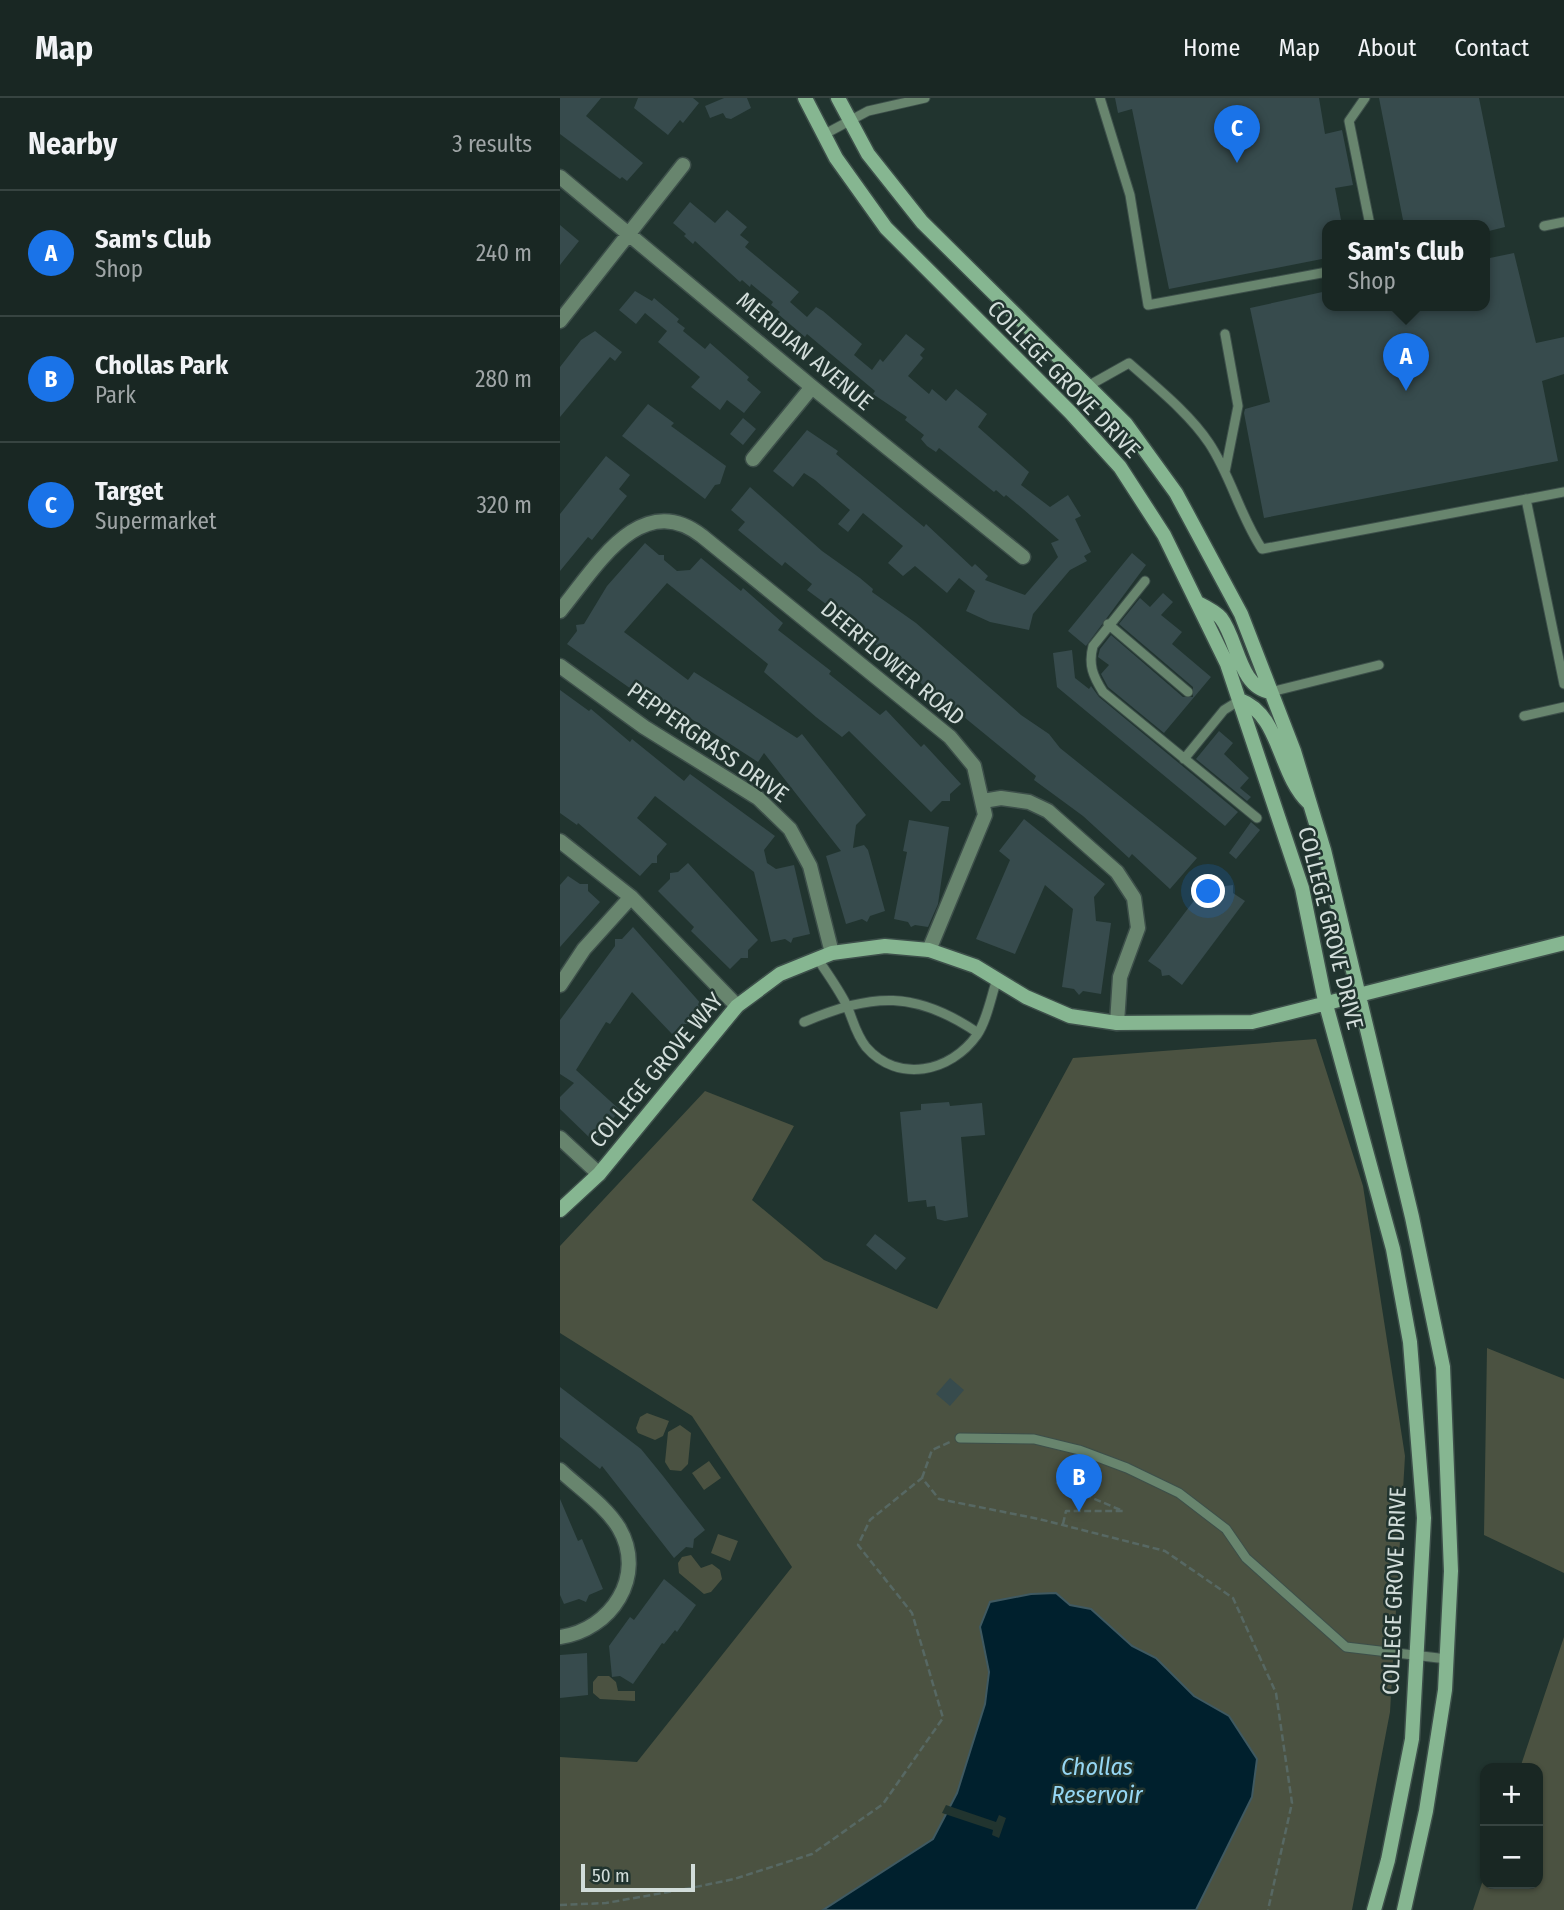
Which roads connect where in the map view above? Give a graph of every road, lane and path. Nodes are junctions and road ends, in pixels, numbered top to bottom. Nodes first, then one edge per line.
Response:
1 (805, 98) edge
2 (838, 98) edge
3 (926, 98) edge
4 (1100, 98) edge
5 (1365, 98) edge
6 (850, 121) junction
7 (823, 135) junction
8 (683, 166) dead end
9 (560, 177) edge
10 (1369, 220) edge
11 (1564, 222) edge
12 (1544, 226) dead end
13 (629, 234) junction
14 (1322, 273) edge
15 (560, 321) edge
16 (1225, 334) dead end
17 (1088, 386) junction
18 (812, 387) junction
19 (754, 459) dead end
20 (1225, 472) junction
21 (1564, 492) edge
22 (1526, 499) junction
23 (1023, 557) dead end
24 (1146, 581) dead end
25 (1197, 603) junction
26 (560, 611) edge
27 (1108, 624) junction
28 (1379, 665) dead end
29 (560, 666) edge
30 (1564, 684) edge
31 (1188, 692) dead end
32 (1271, 692) junction
33 (1240, 700) junction
34 (1564, 707) edge
35 (1524, 716) dead end
36 (1184, 759) junction
37 (983, 801) junction
38 (1310, 804) junction
39 (1257, 817) dead end
40 (560, 841) edge
41 (631, 897) junction
42 (1564, 933) edge
43 (1564, 943) edge
44 (929, 950) junction
45 (1533, 951) junction
46 (832, 953) junction
47 (817, 958) junction
48 (997, 979) junction
49 (560, 985) edge
50 (1358, 993) junction
51 (1325, 1001) junction
52 (846, 1004) junction
53 (737, 1006) junction
54 (804, 1022) dead end
55 (1117, 1023) junction
56 (978, 1033) junction
57 (560, 1138) edge
58 (598, 1174) junction
59 (560, 1210) edge
60 (960, 1438) joint
61 (1088, 1453) junction
62 (560, 1470) edge
63 (922, 1478) junction
64 (1063, 1525) junction
65 (560, 1637) edge
66 (1416, 1657) junction
67 (1447, 1659) junction
68 (560, 1905) edge
69 (1268, 1910) edge
70 (1374, 1910) edge
71 (1404, 1910) edge

1 - 7 main road, COLLEGE GROVE DRIVE
2 - 6 main road, COLLEGE GROVE DRIVE
3 - 6 lane
4 - 14 lane
5 - 10 lane
6 - 7 lane
6 - 17 main road, COLLEGE GROVE DRIVE
7 - 25 main road, COLLEGE GROVE DRIVE
8 - 13 street
9 - 13 street, MERIDIAN AVENUE
11 - 12 lane
13 - 15 street
13 - 18 street, MERIDIAN AVENUE
16 - 20 lane
17 - 20 lane
17 - 32 main road, COLLEGE GROVE DRIVE
18 - 19 street
18 - 23 street, MERIDIAN AVENUE
20 - 22 lane
21 - 22 lane
22 - 30 lane
24 - 27 lane
25 - 32 main road
25 - 33 main road, COLLEGE GROVE DRIVE
26 - 37 street, DEERFLOWER ROAD
27 - 31 lane
27 - 36 lane
28 - 32 lane
29 - 46 street, PEPPERGRASS DRIVE
32 - 38 main road, COLLEGE GROVE DRIVE
33 - 36 lane
33 - 38 main road
33 - 51 main road, COLLEGE GROVE DRIVE
34 - 35 lane
36 - 39 lane
37 - 44 street, DEERFLOWER ROAD
37 - 55 street
38 - 50 main road, COLLEGE GROVE DRIVE
40 - 41 street
41 - 49 street
41 - 53 street
42 - 45 main road
43 - 45 main road, COLLEGE GROVE WAY
44 - 46 main road, COLLEGE GROVE WAY
44 - 48 main road, COLLEGE GROVE WAY
45 - 50 main road, COLLEGE GROVE WAY
46 - 47 main road, COLLEGE GROVE WAY
47 - 52 lane
47 - 53 main road, COLLEGE GROVE WAY
48 - 55 main road, COLLEGE GROVE WAY
48 - 56 lane
50 - 51 main road, COLLEGE GROVE WAY
50 - 67 main road, COLLEGE GROVE DRIVE
51 - 55 main road, COLLEGE GROVE WAY
51 - 66 main road, COLLEGE GROVE DRIVE
52 - 54 lane
52 - 56 lane
52 - 56 lane
53 - 58 main road, COLLEGE GROVE WAY
57 - 58 street
58 - 59 main road, COLLEGE GROVE WAY
60 - 61 lane
60 - 63 path
61 - 64 path
61 - 66 lane
62 - 65 street
63 - 64 path
63 - 68 path
64 - 69 path
66 - 67 lane
66 - 70 main road, COLLEGE GROVE DRIVE
67 - 71 main road, COLLEGE GROVE DRIVE

